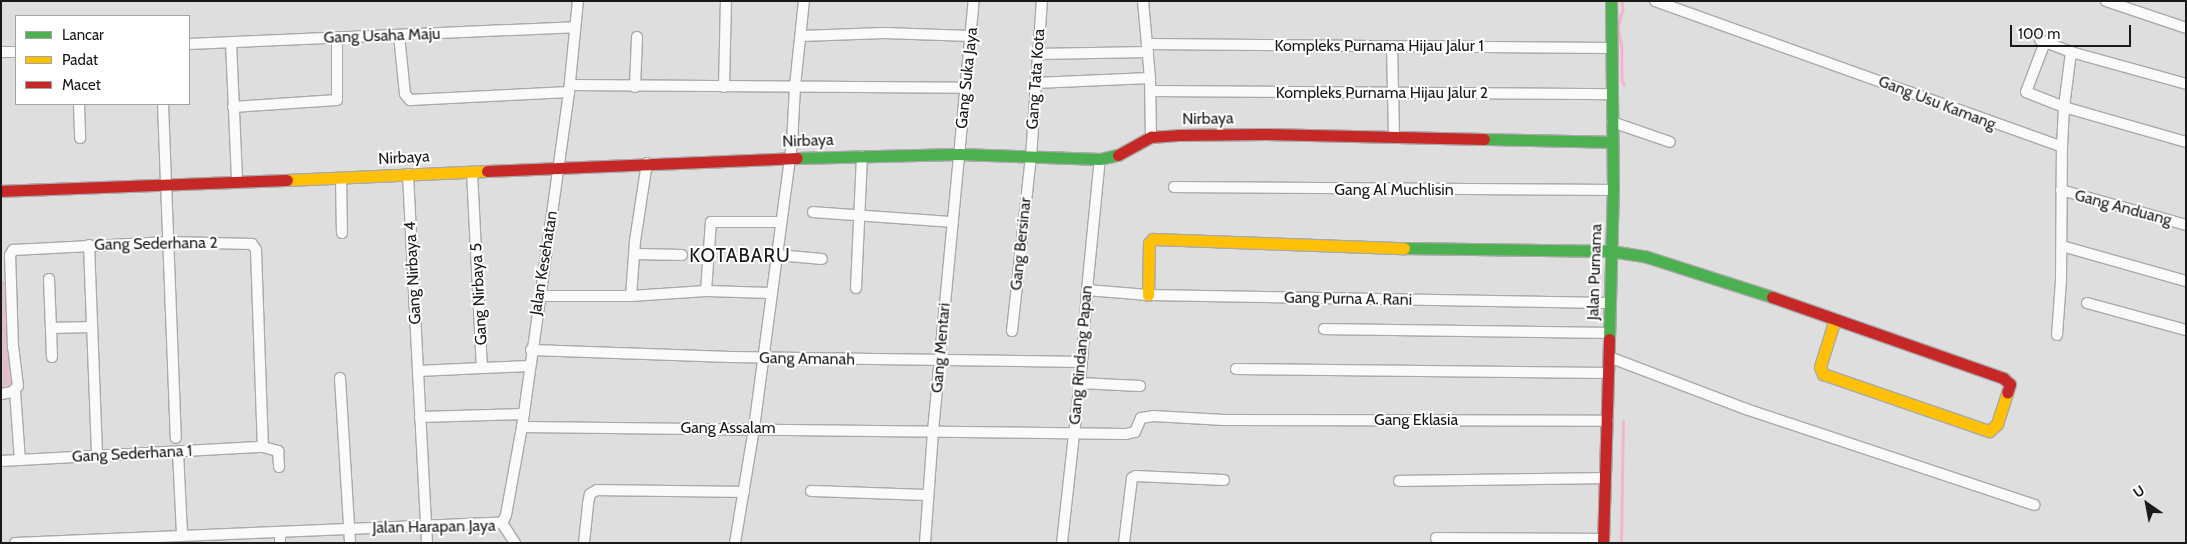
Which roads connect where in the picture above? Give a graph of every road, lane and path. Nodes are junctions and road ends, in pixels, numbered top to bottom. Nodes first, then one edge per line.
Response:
1 (578, 1) edge
2 (726, 1) edge
3 (804, 1) edge
4 (974, 1) edge
5 (1042, 1) edge
6 (1143, 1) edge
7 (1611, 1) edge
8 (1655, 1) edge
9 (2106, 1) edge
10 (575, 27) junction
11 (2186, 28) edge
12 (400, 35) junction
13 (801, 36) junction
14 (971, 36) junction
15 (337, 38) junction
16 (638, 38) dead end
17 (231, 42) junction
18 (190, 44) edge
19 (1392, 46) junction
20 (1148, 48) junction
21 (1611, 48) junction
22 (1, 52) edge
23 (15, 52) edge
24 (2071, 52) junction
25 (1038, 54) junction
26 (1150, 78) junction
27 (1035, 83) junction
28 (2186, 84) edge
29 (795, 86) junction
30 (635, 87) junction
31 (724, 87) junction
32 (569, 88) junction
33 (965, 88) junction
34 (1151, 91) junction
35 (1393, 93) junction
36 (1612, 94) junction
37 (79, 105) edge
38 (163, 105) edge
39 (233, 107) junction
40 (2064, 107) junction
41 (1612, 122) junction
42 (1151, 137) junction
43 (1394, 137) junction
44 (80, 138) dead end
45 (1612, 142) junction
46 (1670, 142) dead end
47 (2186, 142) edge
48 (2062, 147) junction
49 (959, 154) junction
50 (862, 156) junction
51 (1031, 157) junction
52 (789, 158) junction
53 (1099, 163) junction
54 (647, 164) junction
55 (559, 168) junction
56 (472, 172) junction
57 (408, 174) junction
58 (341, 178) junction
59 (237, 181) junction
60 (168, 186) junction
61 (1174, 187) dead end
62 (1613, 190) junction
63 (2061, 190) junction
64 (1, 191) edge
65 (813, 212) dead end
66 (858, 215) junction
67 (780, 222) junction
68 (953, 222) junction
69 (2186, 225) edge
70 (342, 233) dead end
71 (169, 242) junction
72 (89, 245) junction
73 (2062, 246) junction
74 (6, 251) edge
75 (1611, 251) junction
76 (635, 254) junction
77 (682, 256) dead end
78 (778, 256) junction
79 (822, 259) dead end
80 (49, 279) dead end
81 (2186, 281) edge
82 (856, 288) dead end
83 (1087, 290) junction
84 (706, 291) junction
85 (771, 293) junction
86 (1148, 295) junction
87 (540, 296) junction
88 (631, 296) junction
89 (2087, 302) dead end
90 (1610, 304) junction
91 (1835, 319) junction
92 (92, 327) junction
93 (51, 328) junction
94 (1324, 329) dead end
95 (2186, 330) edge
96 (1012, 331) dead end
97 (1609, 333) junction
98 (2057, 335) dead end
99 (531, 350) junction
100 (52, 357) dead end
101 (1609, 357) junction
102 (762, 358) junction
103 (940, 361) junction
104 (1082, 362) junction
105 (530, 366) junction
106 (482, 368) junction
107 (1236, 369) dead end
108 (418, 371) junction
109 (1609, 373) junction
110 (340, 378) dead end
111 (1079, 383) junction
112 (1140, 386) dead end
113 (15, 391) junction
114 (1, 394) edge
115 (524, 414) junction
116 (420, 417) junction
117 (1608, 421) junction
118 (522, 427) junction
119 (754, 428) junction
120 (933, 431) junction
121 (1074, 433) junction
122 (176, 438) dead end
123 (263, 448) junction
124 (178, 452) junction
125 (97, 456) junction
126 (20, 460) junction
127 (1, 461) edge
128 (279, 467) dead end
129 (1606, 478) junction
130 (1224, 480) dead end
131 (1399, 481) dead end
132 (811, 491) dead end
133 (744, 492) junction
134 (928, 495) junction
135 (2034, 506) dead end
136 (502, 524) junction
137 (426, 526) junction
138 (350, 529) junction
139 (182, 535) junction
140 (280, 538) edge
141 (1436, 538) dead end
142 (1603, 541) edge
143 (15, 543) edge
144 (350, 543) edge
145 (427, 543) edge
146 (515, 543) edge
147 (584, 543) edge
148 (735, 543) edge
149 (925, 543) edge
150 (1062, 543) edge
151 (1124, 543) edge

1 - 10 street, Jalan Kesehatan
2 - 31 street
3 - 13 street
4 - 14 street, Gang Suka Jaya
5 - 25 street, Gang Tata Kota
6 - 20 street
7 - 21 street, Jalan Purnama
8 - 48 street, Gang Usu Kamang
9 - 11 street
10 - 12 street, Gang Usaha Maju
10 - 32 street, Jalan Kesehatan
12 - 15 street, Gang Usaha Maju
12 - 32 street
13 - 14 street
13 - 29 street
14 - 33 street, Gang Suka Jaya
15 - 17 street, Gang Usaha Maju
15 - 39 street
16 - 30 street
17 - 18 street, Gang Usaha Maju
17 - 39 street
19 - 20 street, Kompleks Purnama Hijau Jalur 1
19 - 21 street, Kompleks Purnama Hijau Jalur 1
19 - 35 street
20 - 25 street, Kompleks Purnama Hijau Jalur 1
20 - 26 street
21 - 36 street, Jalan Purnama
22 - 23 street
24 - 28 street
24 - 40 street
24 - 40 street
25 - 27 street, Gang Tata Kota
26 - 27 street
26 - 34 street
27 - 51 street, Gang Tata Kota
29 - 31 street
29 - 33 street
29 - 52 street
30 - 31 street
30 - 32 street
32 - 55 street, Jalan Kesehatan
33 - 49 street, Gang Suka Jaya
34 - 35 street, Kompleks Purnama Hijau Jalur 2
34 - 42 street
35 - 36 street, Kompleks Purnama Hijau Jalur 2
35 - 43 street
36 - 41 street, Jalan Purnama
37 - 44 street
38 - 60 street
39 - 59 street
40 - 47 street
40 - 48 street
41 - 45 street, Jalan Purnama
41 - 46 street
42 - 43 street, Nirbaya
42 - 53 street, Nirbaya
43 - 45 street, Nirbaya
45 - 62 street, Jalan Purnama
48 - 63 street
49 - 50 street, Nirbaya
49 - 51 street, Nirbaya
49 - 68 street, Gang Mentari
50 - 52 street, Nirbaya
50 - 66 street
51 - 53 street, Nirbaya
51 - 96 street, Gang Bersinar
52 - 54 street, Nirbaya
52 - 67 street
53 - 83 street, Gang Rindang Papan
54 - 55 street, Nirbaya
54 - 76 street
55 - 56 street, Nirbaya
55 - 87 street, Jalan Kesehatan
56 - 57 street, Nirbaya
56 - 106 street, Gang Nirbaya 5
57 - 58 street, Nirbaya
57 - 108 street, Gang Nirbaya 4
58 - 59 street, Nirbaya
58 - 70 street
59 - 60 street, Nirbaya
60 - 64 street, Nirbaya
60 - 71 street
61 - 62 street, Gang Al Muchlisin
62 - 75 street, Jalan Purnama
63 - 69 street, Gang Anduang
63 - 73 street
65 - 66 street
66 - 68 street
66 - 82 street
67 - 78 street
67 - 84 street
68 - 103 street, Gang Mentari
71 - 72 street, Gang Sederhana 2
71 - 122 street
71 - 123 street, Gang Sederhana 2
72 - 74 street, Gang Sederhana 2
72 - 92 street
73 - 81 street
73 - 98 street
74 - 113 street, Gang Sederhana 2
75 - 86 street
75 - 90 street, Jalan Purnama
75 - 91 street
76 - 77 street
76 - 88 street
78 - 79 street
78 - 85 street
80 - 93 street
83 - 86 street, Gang Purna A. Rani
83 - 104 street, Gang Rindang Papan
84 - 85 street
84 - 88 street
85 - 102 street
86 - 90 street, Gang Purna A. Rani
87 - 88 street
87 - 99 street, Jalan Kesehatan
89 - 95 street
90 - 97 street, Jalan Purnama
91 - 91 street
92 - 93 street
92 - 125 street
93 - 100 street
94 - 97 street
97 - 101 street, Jalan Purnama
99 - 102 street, Gang Amanah
99 - 105 street, Jalan Kesehatan
101 - 109 street, Jalan Purnama
101 - 135 street
102 - 103 street, Gang Amanah
102 - 119 street
103 - 104 street, Gang Amanah
103 - 120 street, Gang Mentari
104 - 111 street, Gang Rindang Papan
105 - 106 street, Gang Nirbaya 5
105 - 115 street, Jalan Kesehatan
106 - 108 street
107 - 109 street
108 - 116 street, Gang Nirbaya 4
109 - 117 street, Jalan Purnama
110 - 138 street
111 - 112 street
111 - 121 street, Gang Rindang Papan
113 - 114 street
113 - 126 street, Gang Sederhana 2
115 - 116 street
115 - 118 street, Jalan Kesehatan
116 - 137 street, Gang Nirbaya 4
117 - 121 street, Gang Eklasia
117 - 129 street, Jalan Purnama
118 - 119 street, Gang Assalam
118 - 136 street, Jalan Kesehatan
119 - 120 street, Gang Assalam
119 - 133 street
120 - 121 street, Gang Assalam
120 - 134 street, Gang Mentari
121 - 150 street, Gang Rindang Papan
123 - 124 street, Gang Sederhana 1
123 - 128 street
124 - 125 street, Gang Sederhana 1
124 - 139 street
125 - 126 street, Gang Sederhana 1
126 - 127 street, Gang Sederhana 1
129 - 131 street
129 - 142 street, Jalan Purnama
130 - 151 street
132 - 134 street
133 - 147 street
133 - 148 street
134 - 149 street, Gang Mentari
136 - 137 street, Jalan Harapan Jaya
136 - 146 street, Jalan Harapan Jaya
137 - 138 street, Jalan Harapan Jaya
137 - 145 street, Gang Nirbaya 4
138 - 140 street, Jalan Harapan Jaya
138 - 144 street
139 - 140 street, Jalan Harapan Jaya
139 - 143 street, Jalan Harapan Jaya
141 - 142 street

